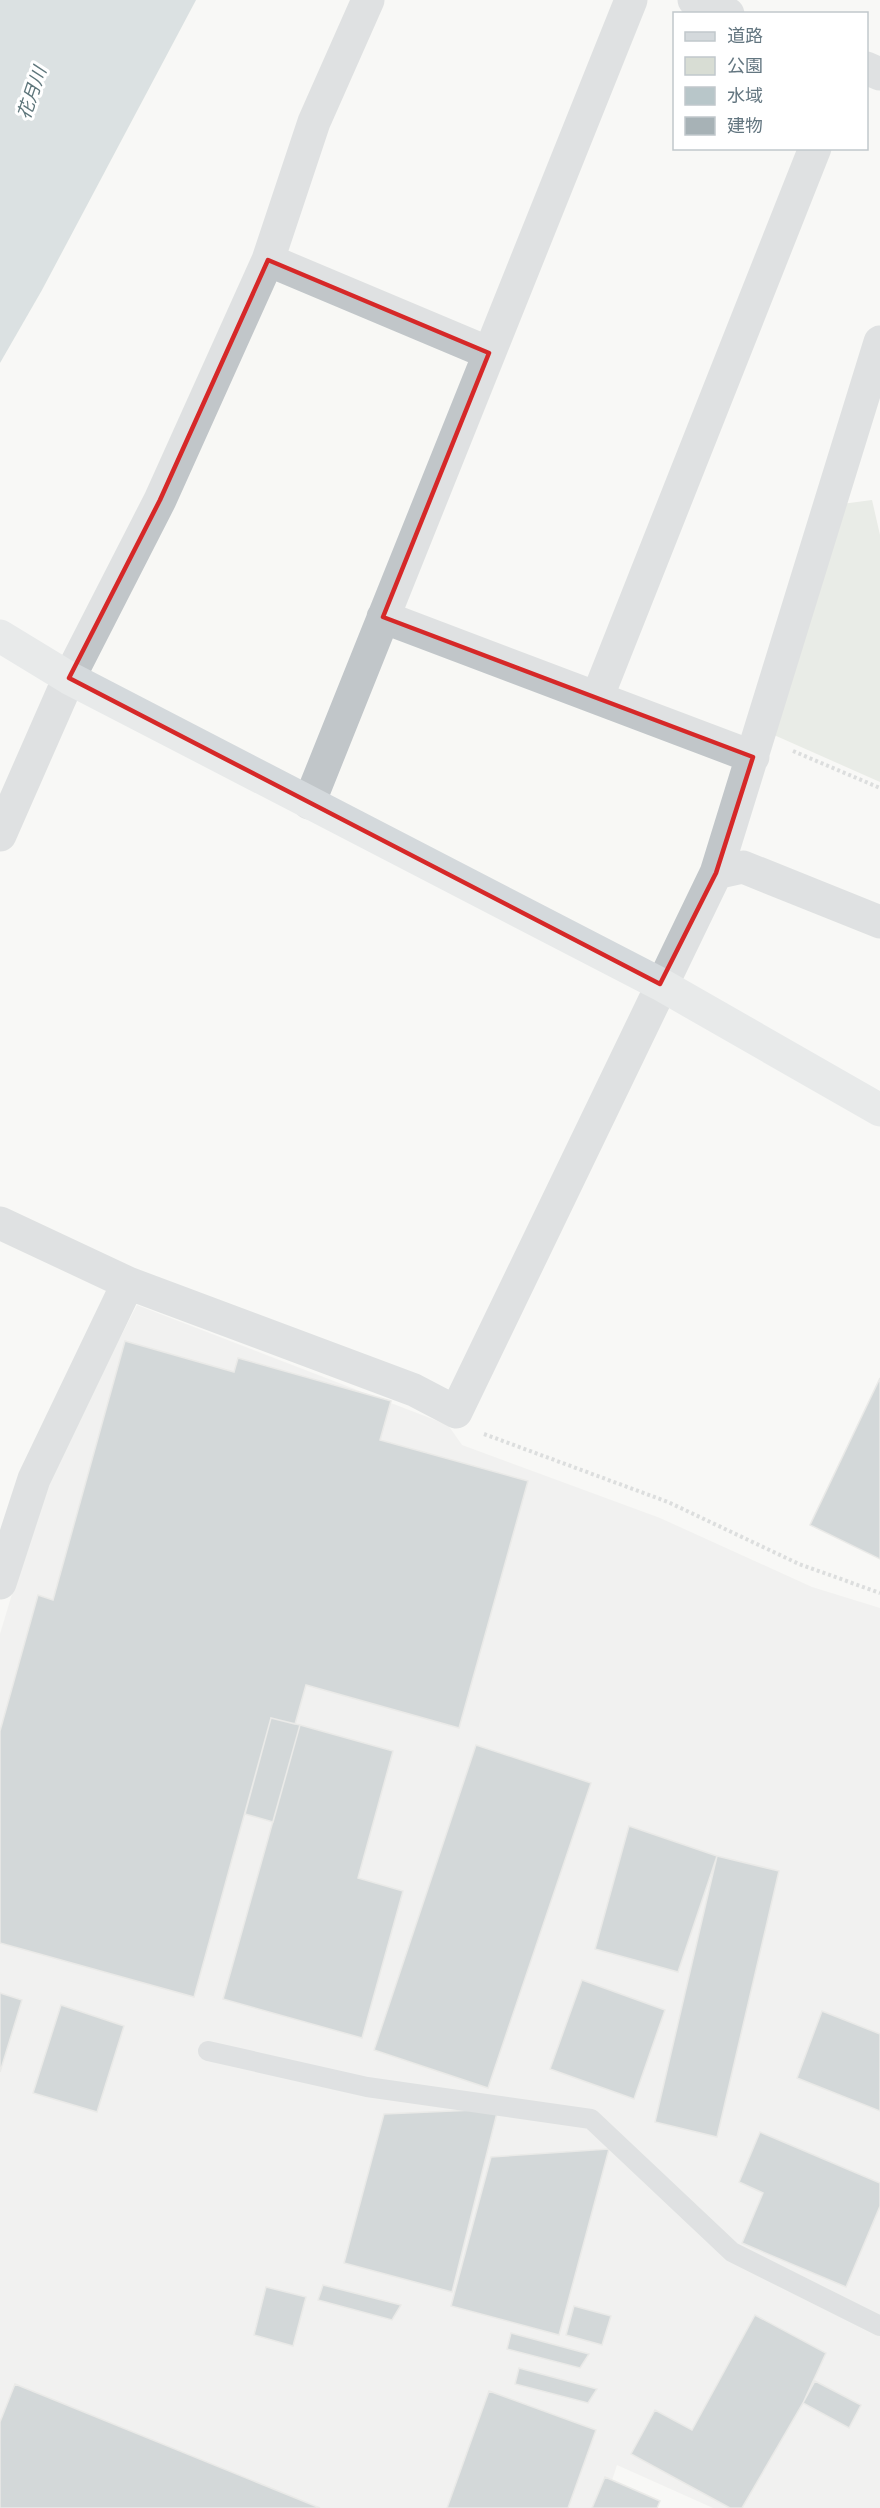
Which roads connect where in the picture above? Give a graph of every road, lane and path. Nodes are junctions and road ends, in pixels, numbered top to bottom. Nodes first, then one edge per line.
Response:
1 (368, 0) edge
2 (631, 0) edge
3 (694, 0) edge
4 (723, 12) edge
5 (813, 150) edge
6 (268, 260) junction
7 (880, 342) edge
8 (489, 353) junction
9 (383, 617) junction
10 (0, 636) edge
11 (69, 678) junction
12 (597, 698) junction
13 (756, 747) junction
14 (880, 788) edge
15 (309, 803) junction
16 (0, 835) edge
17 (716, 873) junction
18 (880, 922) edge
19 (660, 984) junction
20 (880, 1110) edge
21 (0, 1223) edge
22 (128, 1283) junction
23 (456, 1412) junction
24 (0, 1583) edge
25 (880, 1593) edge
26 (208, 2051) dead end
27 (880, 2326) edge

1 - 6 street
2 - 8 street
3 - 4 street
5 - 12 street
6 - 8 street
6 - 11 street
7 - 13 street
8 - 9 street
9 - 12 street
9 - 15 street
10 - 11 street
11 - 15 street
11 - 16 street
12 - 13 street
13 - 14 path
13 - 17 street
15 - 19 street
17 - 18 street
17 - 19 street
19 - 20 street
19 - 23 street
21 - 22 street
22 - 23 street
22 - 24 street
23 - 25 path
26 - 27 lane

